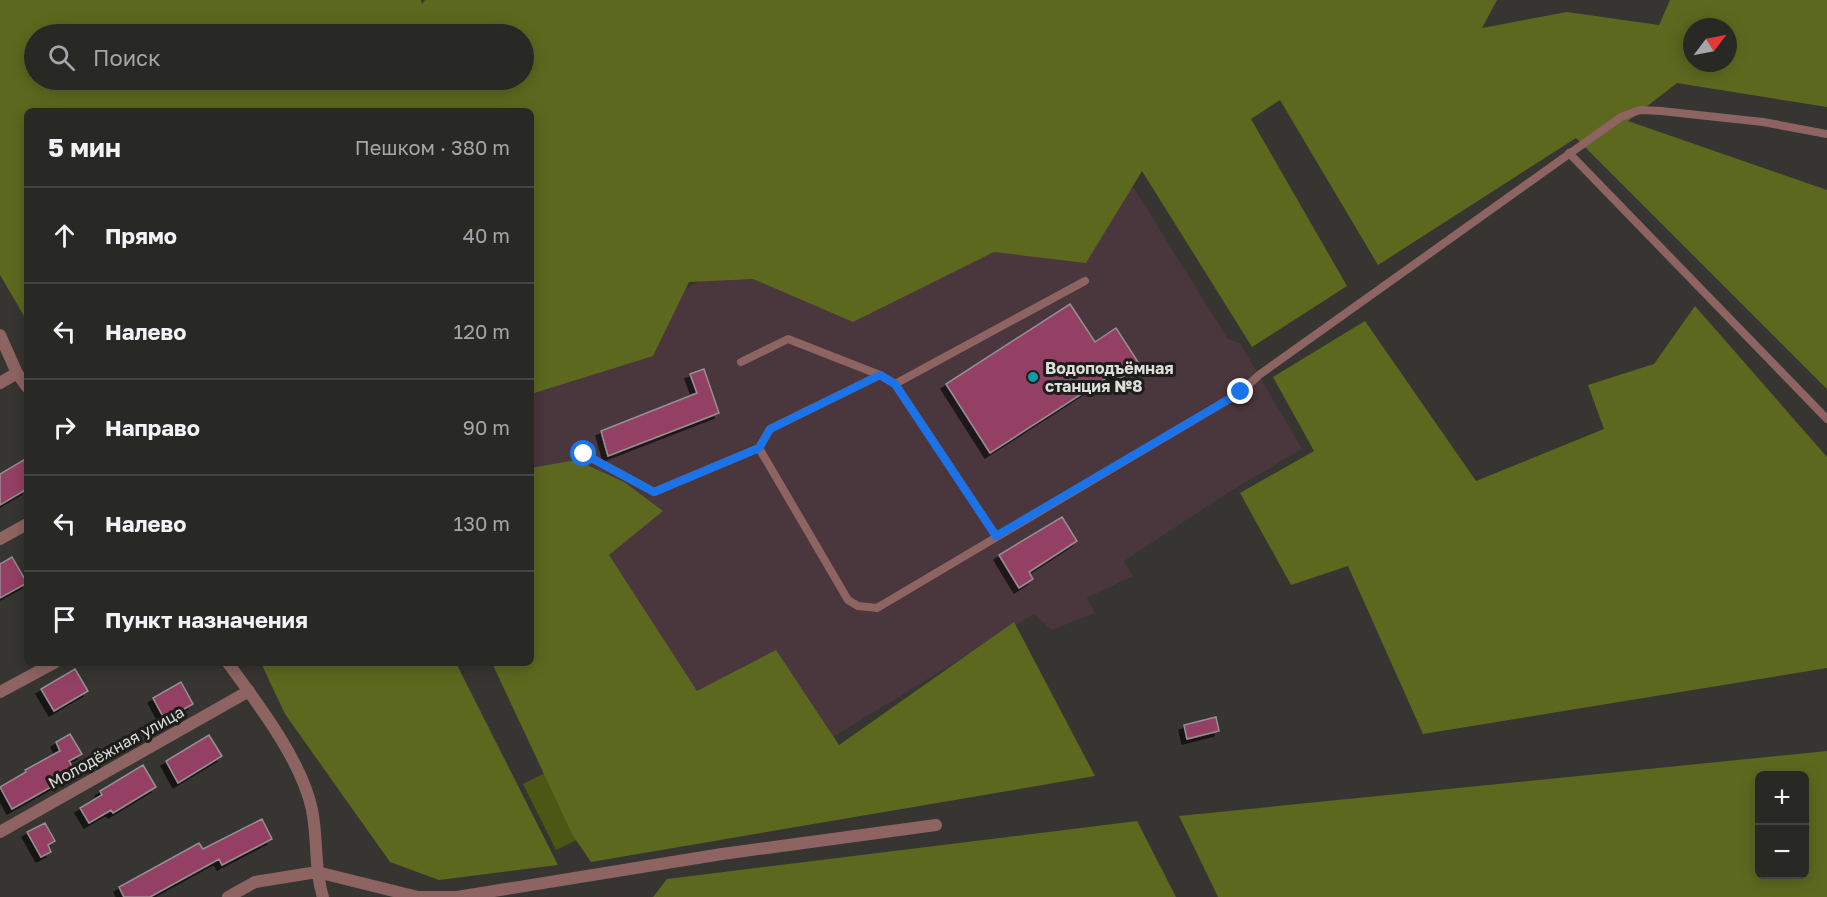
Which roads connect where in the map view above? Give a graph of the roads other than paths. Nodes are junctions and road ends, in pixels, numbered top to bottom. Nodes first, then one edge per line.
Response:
1 (1827, 134) edge
2 (1569, 153) junction
3 (1085, 281) dead end
4 (0, 335) edge
5 (741, 362) dead end
6 (18, 373) junction
7 (880, 375) junction
8 (24, 382) edge
9 (0, 383) edge
10 (895, 384) junction
11 (1827, 419) edge
12 (759, 448) junction
13 (584, 454) dead end
14 (24, 526) edge
15 (996, 536) junction
16 (0, 539) edge
17 (48, 666) edge
18 (230, 666) edge
19 (249, 691) junction
20 (0, 692) edge
21 (936, 825) dead end
22 (0, 832) edge
23 (317, 872) junction
24 (228, 897) edge
25 (323, 897) edge

1 - 2 lane
2 - 11 lane
2 - 15 lane
3 - 10 lane
4 - 6 street
5 - 7 lane
6 - 8 street
6 - 9 street
7 - 10 lane
7 - 12 lane
10 - 15 lane
12 - 13 lane
12 - 15 lane
14 - 16 street
17 - 20 street
18 - 19 street
19 - 22 street, Молодёжная улица
19 - 23 street
21 - 23 street
23 - 24 street
23 - 25 street

